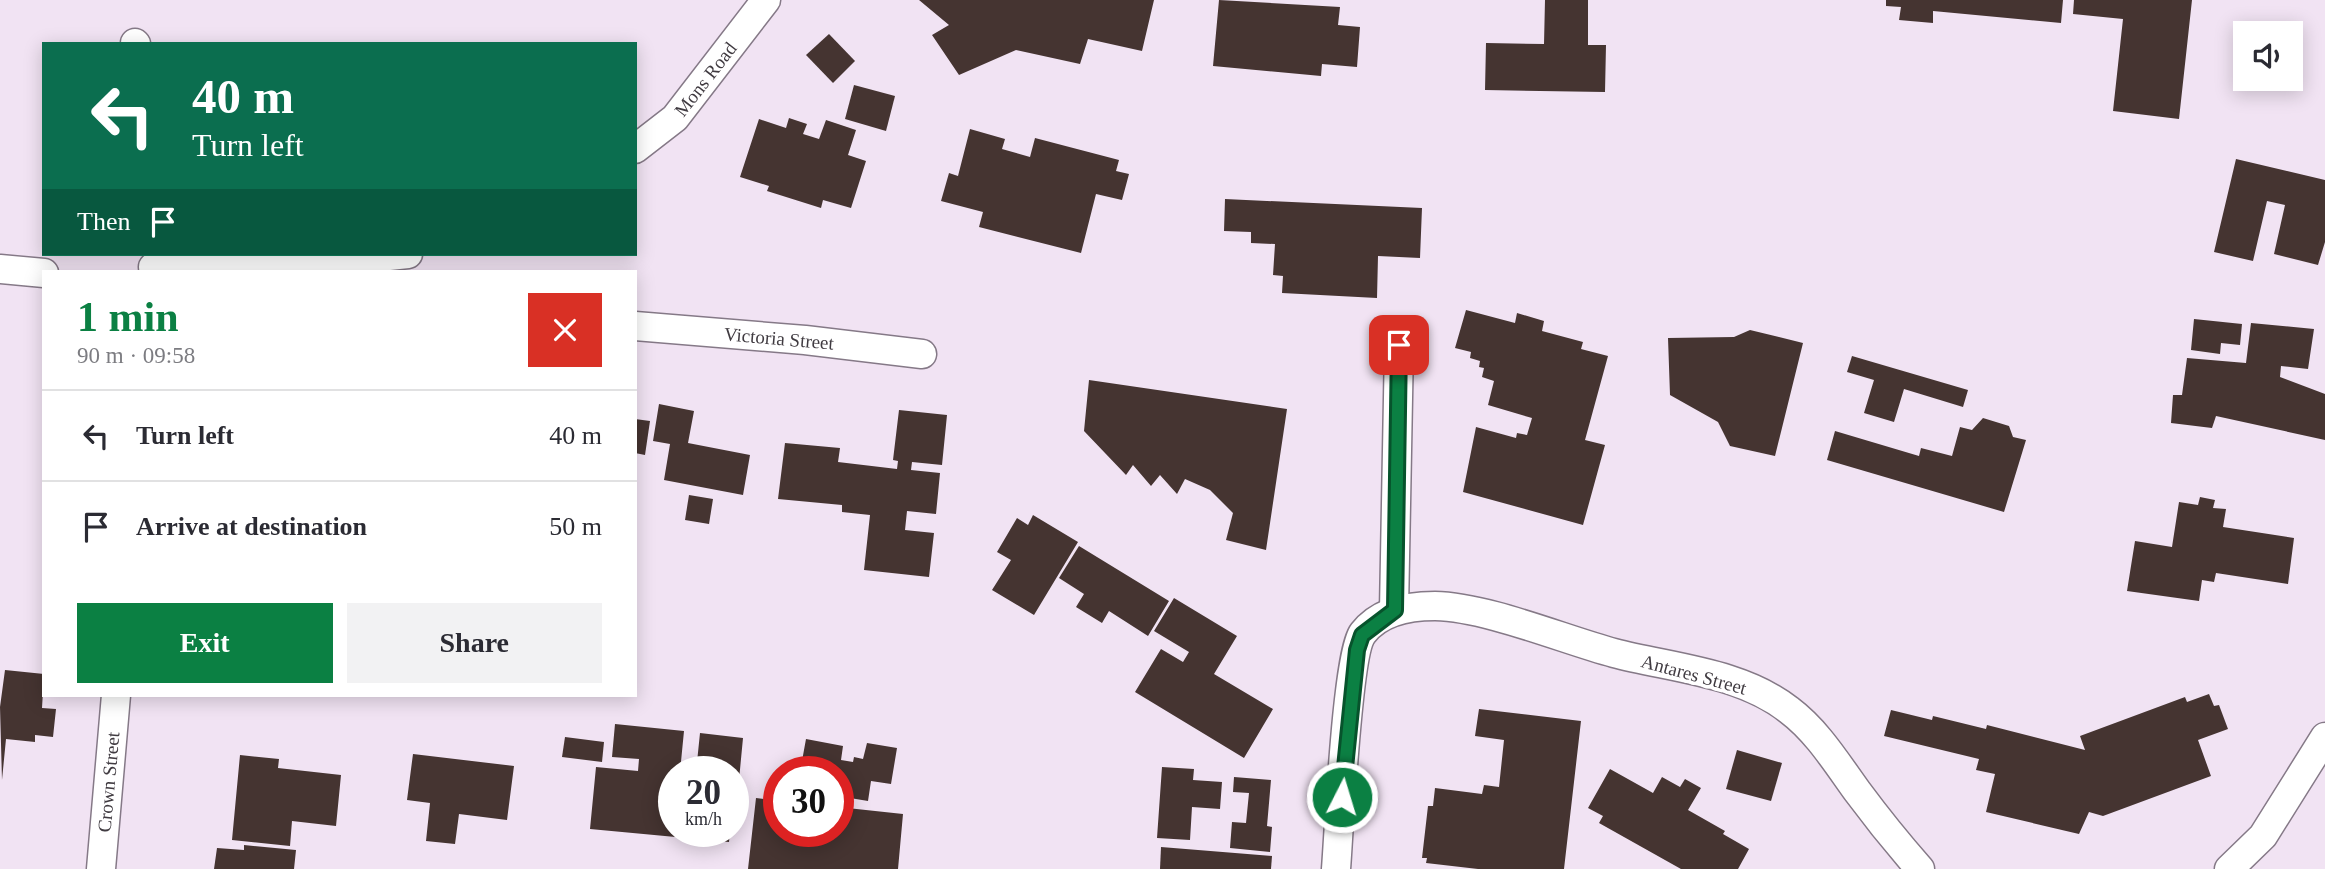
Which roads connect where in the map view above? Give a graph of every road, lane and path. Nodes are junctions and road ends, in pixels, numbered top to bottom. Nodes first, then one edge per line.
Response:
1 (766, 0) edge
2 (637, 147) edge
3 (389, 256) edge
4 (153, 264) edge
5 (0, 269) edge
6 (42, 273) edge
7 (637, 326) edge
8 (1399, 345) dead end
9 (922, 354) dead end
10 (1395, 610) junction
11 (116, 697) edge
12 (2325, 737) edge
13 (101, 869) edge
14 (1336, 869) edge
15 (1920, 869) edge
16 (2229, 869) edge

1 - 2 street, Mons Road
3 - 4 street
5 - 6 street
7 - 9 street, Victoria Street
8 - 10 street
10 - 14 street
10 - 15 street, Antares Street
11 - 13 street, Crown Street
12 - 16 street

